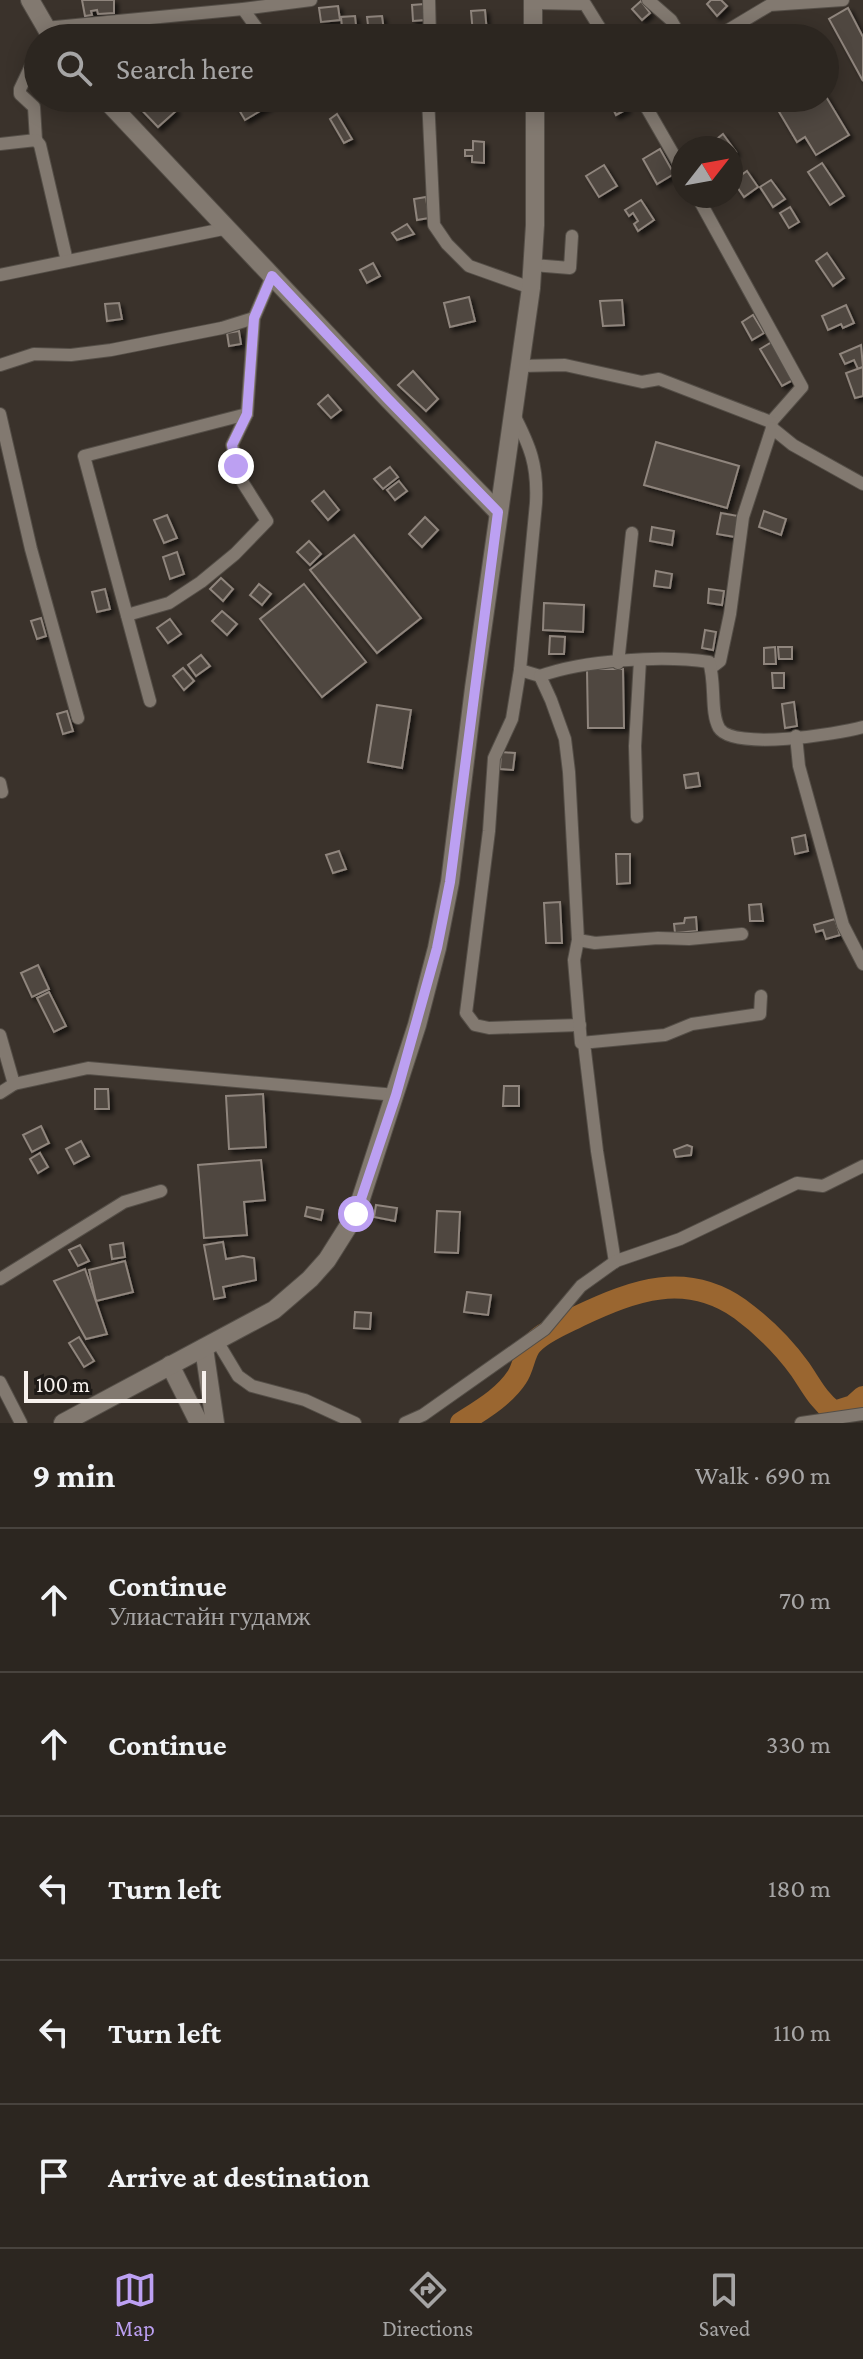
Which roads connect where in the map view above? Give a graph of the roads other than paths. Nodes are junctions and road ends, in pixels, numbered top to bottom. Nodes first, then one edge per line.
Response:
1 (30, 0) edge
2 (311, 0) edge
3 (429, 0) edge
4 (648, 0) edge
5 (843, 0) edge
6 (533, 2) edge
7 (243, 9) junction
8 (43, 24) edge
9 (126, 24) edge
10 (254, 24) edge
11 (430, 24) edge
12 (533, 24) edge
13 (597, 24) edge
14 (673, 24) edge
15 (738, 24) edge
16 (34, 112) edge
17 (117, 112) edge
18 (429, 112) edge
19 (535, 112) edge
20 (649, 112) edge
21 (36, 140) junction
22 (0, 144) edge
23 (671, 150) edge
24 (704, 208) edge
25 (228, 228) junction
26 (572, 236) dead end
27 (67, 261) junction
28 (533, 265) junction
29 (0, 275) edge
30 (272, 276) junction
31 (531, 288) junction
32 (254, 318) junction
33 (0, 365) edge
34 (520, 366) junction
35 (513, 413) junction
36 (0, 414) edge
37 (247, 414) junction
38 (772, 425) junction
39 (863, 484) edge
40 (498, 512) junction
41 (632, 533) dead end
42 (127, 615) junction
43 (640, 660) junction
44 (618, 663) junction
45 (711, 668) junction
46 (520, 670) junction
47 (540, 676) junction
48 (150, 701) dead end
49 (78, 718) dead end
50 (863, 727) edge
51 (796, 736) junction
52 (637, 817) dead end
53 (742, 934) dead end
54 (578, 940) junction
55 (863, 964) edge
56 (761, 996) dead end
57 (580, 1025) junction
58 (0, 1035) edge
59 (584, 1043) junction
60 (14, 1084) junction
61 (0, 1093) edge
62 (396, 1095) junction
63 (863, 1166) edge
64 (161, 1191) dead end
65 (615, 1262) junction
66 (0, 1279) edge
67 (211, 1345) junction
68 (170, 1365) junction
69 (0, 1382) edge
70 (863, 1414) edge
71 (21, 1423) edge
72 (63, 1423) edge
73 (199, 1423) edge
74 (215, 1423) edge
75 (355, 1423) edge
76 (405, 1423) edge
77 (801, 1423) edge

1 - 8 main road
2 - 7 street
3 - 11 street
4 - 14 street
5 - 15 street
6 - 12 main road
6 - 13 street
7 - 9 street
7 - 10 street
16 - 21 street
17 - 25 main road
18 - 31 street
19 - 28 main road
20 - 23 street
21 - 22 street
21 - 27 street
24 - 38 street
25 - 27 street
25 - 30 main road
26 - 28 street
27 - 29 street
28 - 31 main road
30 - 32 street
30 - 40 main road
31 - 34 main road
32 - 33 street
32 - 37 street
34 - 35 main road
34 - 38 street
35 - 40 main road
35 - 46 street
36 - 49 street
37 - 42 street
37 - 42 street
38 - 39 street
38 - 45 street
40 - 62 main road
41 - 44 street
42 - 48 street
43 - 44 street
43 - 45 street
43 - 52 street
44 - 47 street
45 - 51 street
46 - 47 street
46 - 57 street
47 - 54 street
50 - 51 street
51 - 55 street
53 - 54 street
54 - 57 street
56 - 59 street
57 - 59 street
58 - 60 street
59 - 65 street
60 - 61 street
60 - 62 street
62 - 67 main road
63 - 65 street
64 - 66 street
65 - 76 street
67 - 68 main road
67 - 74 main road
67 - 75 street
68 - 72 main road
68 - 73 main road
69 - 71 street
70 - 77 street

